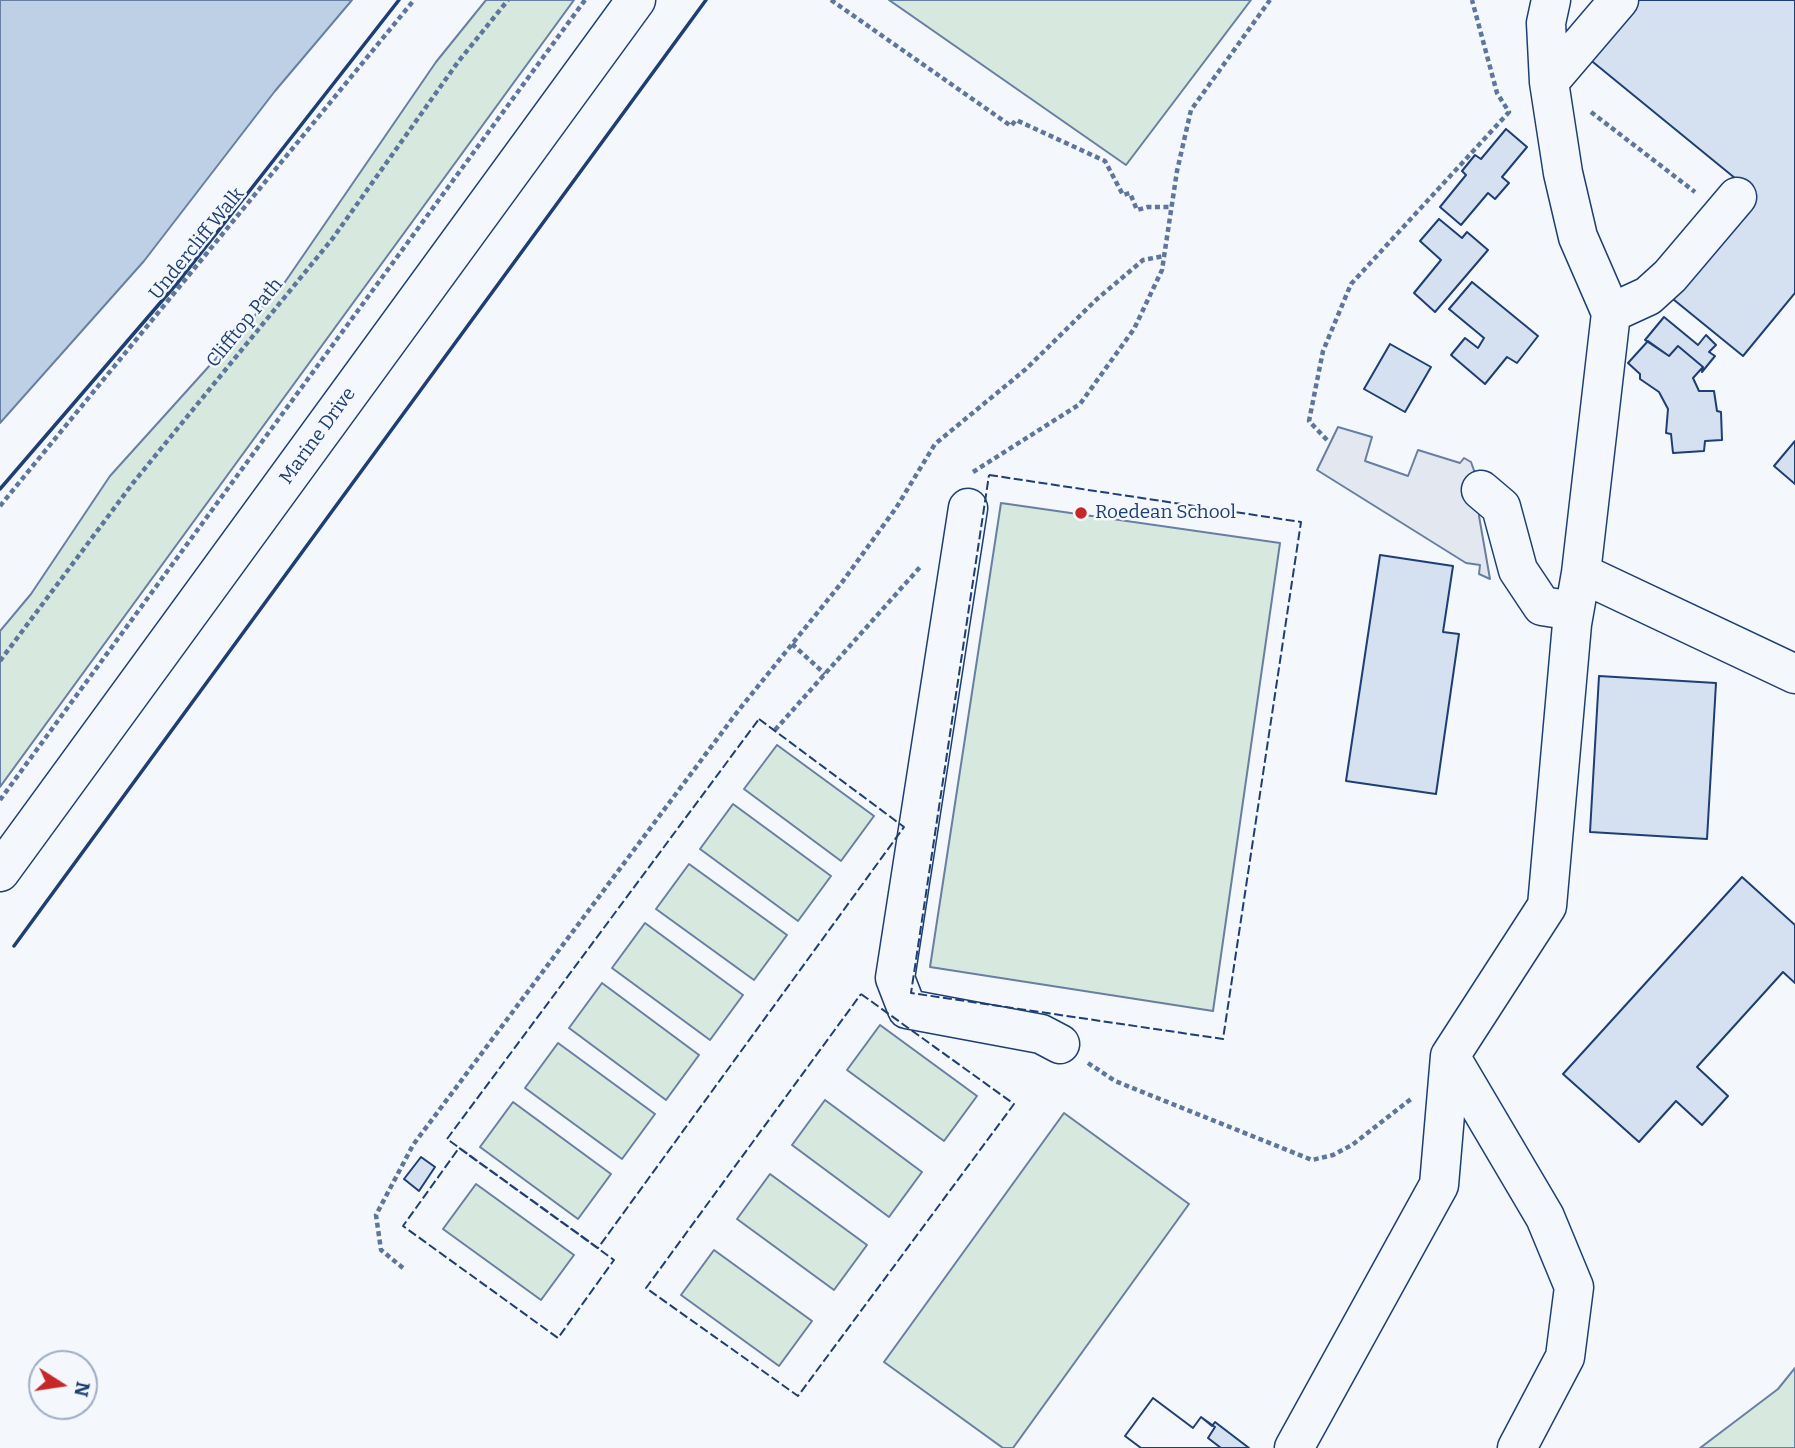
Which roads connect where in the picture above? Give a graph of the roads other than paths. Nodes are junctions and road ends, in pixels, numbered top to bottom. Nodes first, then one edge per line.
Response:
1 (636, 0) edge
2 (1551, 0) edge
3 (1619, 0) edge
4 (1550, 86) junction
5 (1730, 205) road end
6 (1611, 313) junction
7 (1480, 491) dead end
8 (968, 508) road end
9 (1581, 573) junction
10 (1574, 611) junction
11 (1795, 674) edge
12 (0, 872) edge
13 (1060, 1044) dead end
14 (1450, 1056) junction
15 (1294, 1448) edge
16 (1517, 1448) edge

1 - 12 main road, Marine Drive
2 - 4 main road
3 - 4 main road
4 - 6 main road
5 - 6 main road
6 - 9 main road
7 - 10 main road
8 - 13 main road
9 - 10 main road
9 - 11 main road
10 - 14 main road
14 - 15 main road
14 - 16 main road

